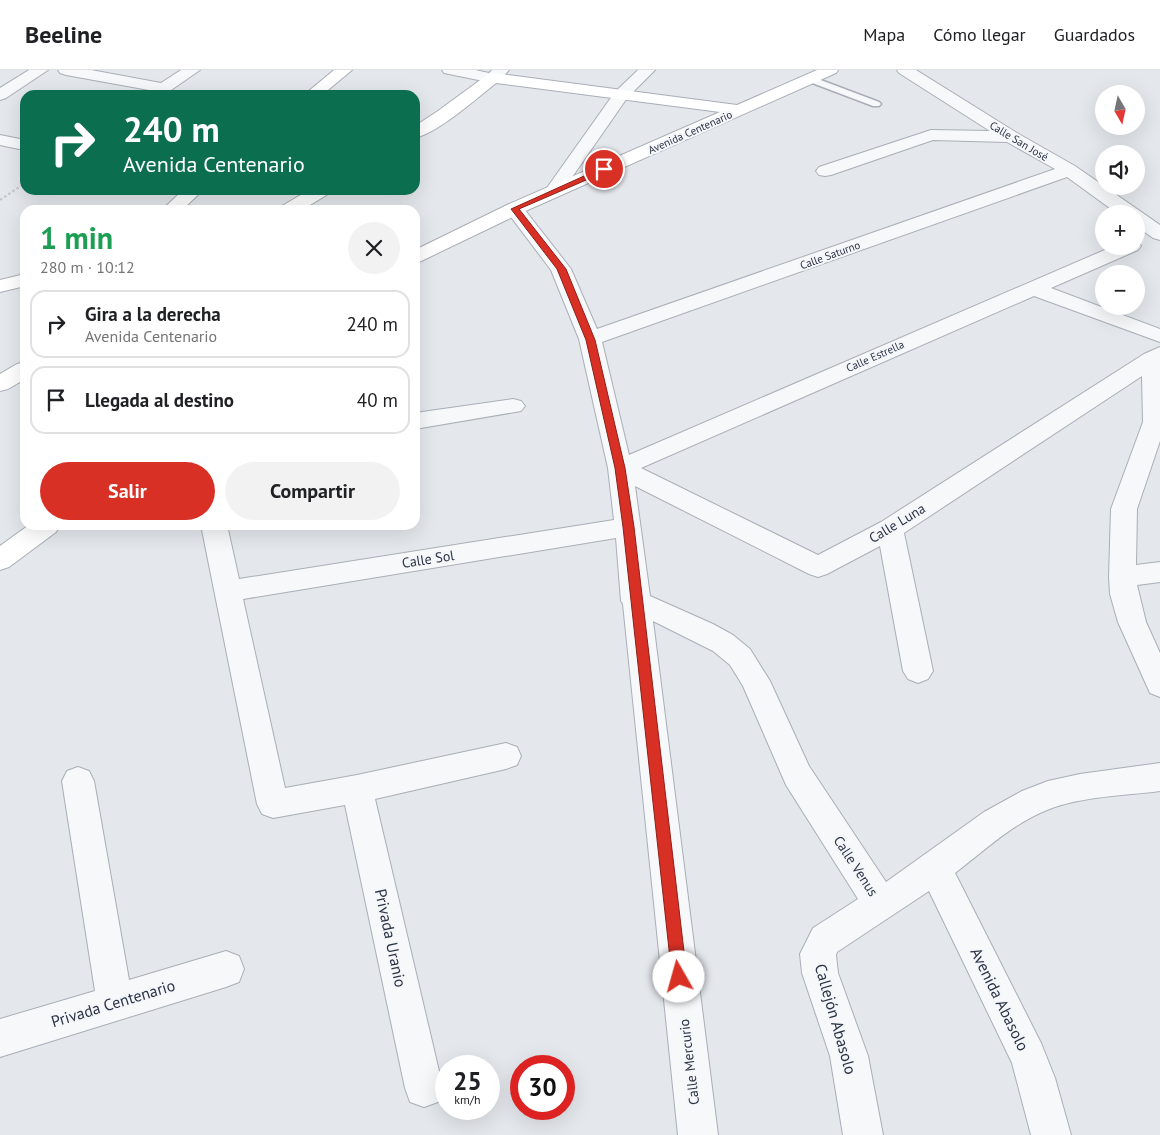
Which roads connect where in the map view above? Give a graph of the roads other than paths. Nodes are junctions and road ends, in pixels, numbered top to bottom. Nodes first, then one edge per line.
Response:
1 (40, 70) edge
2 (66, 70) edge
3 (192, 70) edge
4 (344, 70) edge
5 (450, 70) edge
6 (647, 70) edge
7 (830, 70) edge
8 (905, 70) edge
9 (497, 74) edge
10 (810, 79) junction
11 (150, 90) edge
12 (161, 90) edge
13 (318, 90) edge
14 (0, 95) edge
15 (622, 95) junction
16 (876, 104) dead end
17 (740, 110) junction
18 (420, 130) edge
19 (1011, 137) junction
20 (0, 140) edge
21 (19, 144) dead end
22 (1069, 170) junction
23 (825, 171) dead end
24 (553, 192) junction
25 (188, 195) edge
26 (314, 195) edge
27 (177, 205) edge
28 (297, 205) edge
29 (1118, 205) edge
30 (514, 209) junction
31 (1145, 223) edge
32 (1160, 234) edge
33 (1145, 240) edge
34 (1110, 255) edge
35 (420, 256) edge
36 (20, 281) edge
37 (0, 286) edge
38 (1031, 288) junction
39 (590, 340) junction
40 (1158, 350) edge
41 (20, 372) edge
42 (0, 384) edge
43 (513, 406) dead end
44 (420, 420) edge
45 (620, 468) junction
46 (628, 527) junction
47 (890, 529) junction
48 (40, 530) edge
49 (215, 530) edge
50 (0, 560) edge
51 (1160, 572) edge
52 (1122, 577) junction
53 (228, 591) junction
54 (636, 601) junction
55 (918, 671) dead end
56 (1160, 685) edge
57 (506, 756) dead end
58 (1160, 778) edge
59 (78, 781) dead end
60 (358, 789) junction
61 (935, 868) junction
62 (881, 904) junction
63 (226, 969) dead end
64 (115, 1002) junction
65 (0, 1038) edge
66 (424, 1088) dead end
67 (698, 1135) edge
68 (863, 1135) edge
69 (1051, 1135) edge

1 - 14 street
2 - 11 street
3 - 12 street
4 - 13 main road
5 - 9 street
6 - 15 street
7 - 10 main road, Avenida Centenario
8 - 19 street, Calle San José
9 - 15 main road
9 - 18 main road
10 - 16 lane
10 - 17 main road, Avenida Centenario
15 - 17 main road
15 - 24 street
17 - 24 main road, Avenida Centenario
19 - 22 street, Calle San José
19 - 23 street
20 - 21 street
22 - 29 street, Calle San José
22 - 39 street, Calle Saturno
24 - 30 main road, Avenida Centenario
25 - 27 main road
26 - 28 main road
30 - 35 main road, Avenida Centenario
30 - 39 street, Calle Mercurio
31 - 32 street
32 - 33 street
34 - 38 street, Calle Estrella
36 - 37 main road
38 - 40 street
38 - 45 street, Calle Estrella
39 - 45 street, Calle Mercurio
40 - 47 street, Calle Luna
40 - 52 street
41 - 42 main road
43 - 44 street
45 - 46 street, Calle Mercurio
45 - 47 street, Calle Luna
46 - 53 street, Calle Sol
46 - 54 street, Calle Mercurio
47 - 55 street
48 - 50 main road
49 - 53 street
51 - 52 street
52 - 56 street
53 - 60 street
54 - 62 street, Calle Venus
54 - 67 street, Calle Mercurio
57 - 60 street
58 - 61 street, Calle Venus
59 - 64 street
60 - 66 street, Privada Uranio
61 - 62 street, Calle Venus
61 - 69 street, Avenida Abasolo
62 - 68 street, Callejón Abasolo
63 - 64 street, Privada Centenario
64 - 65 street, Privada Centenario

